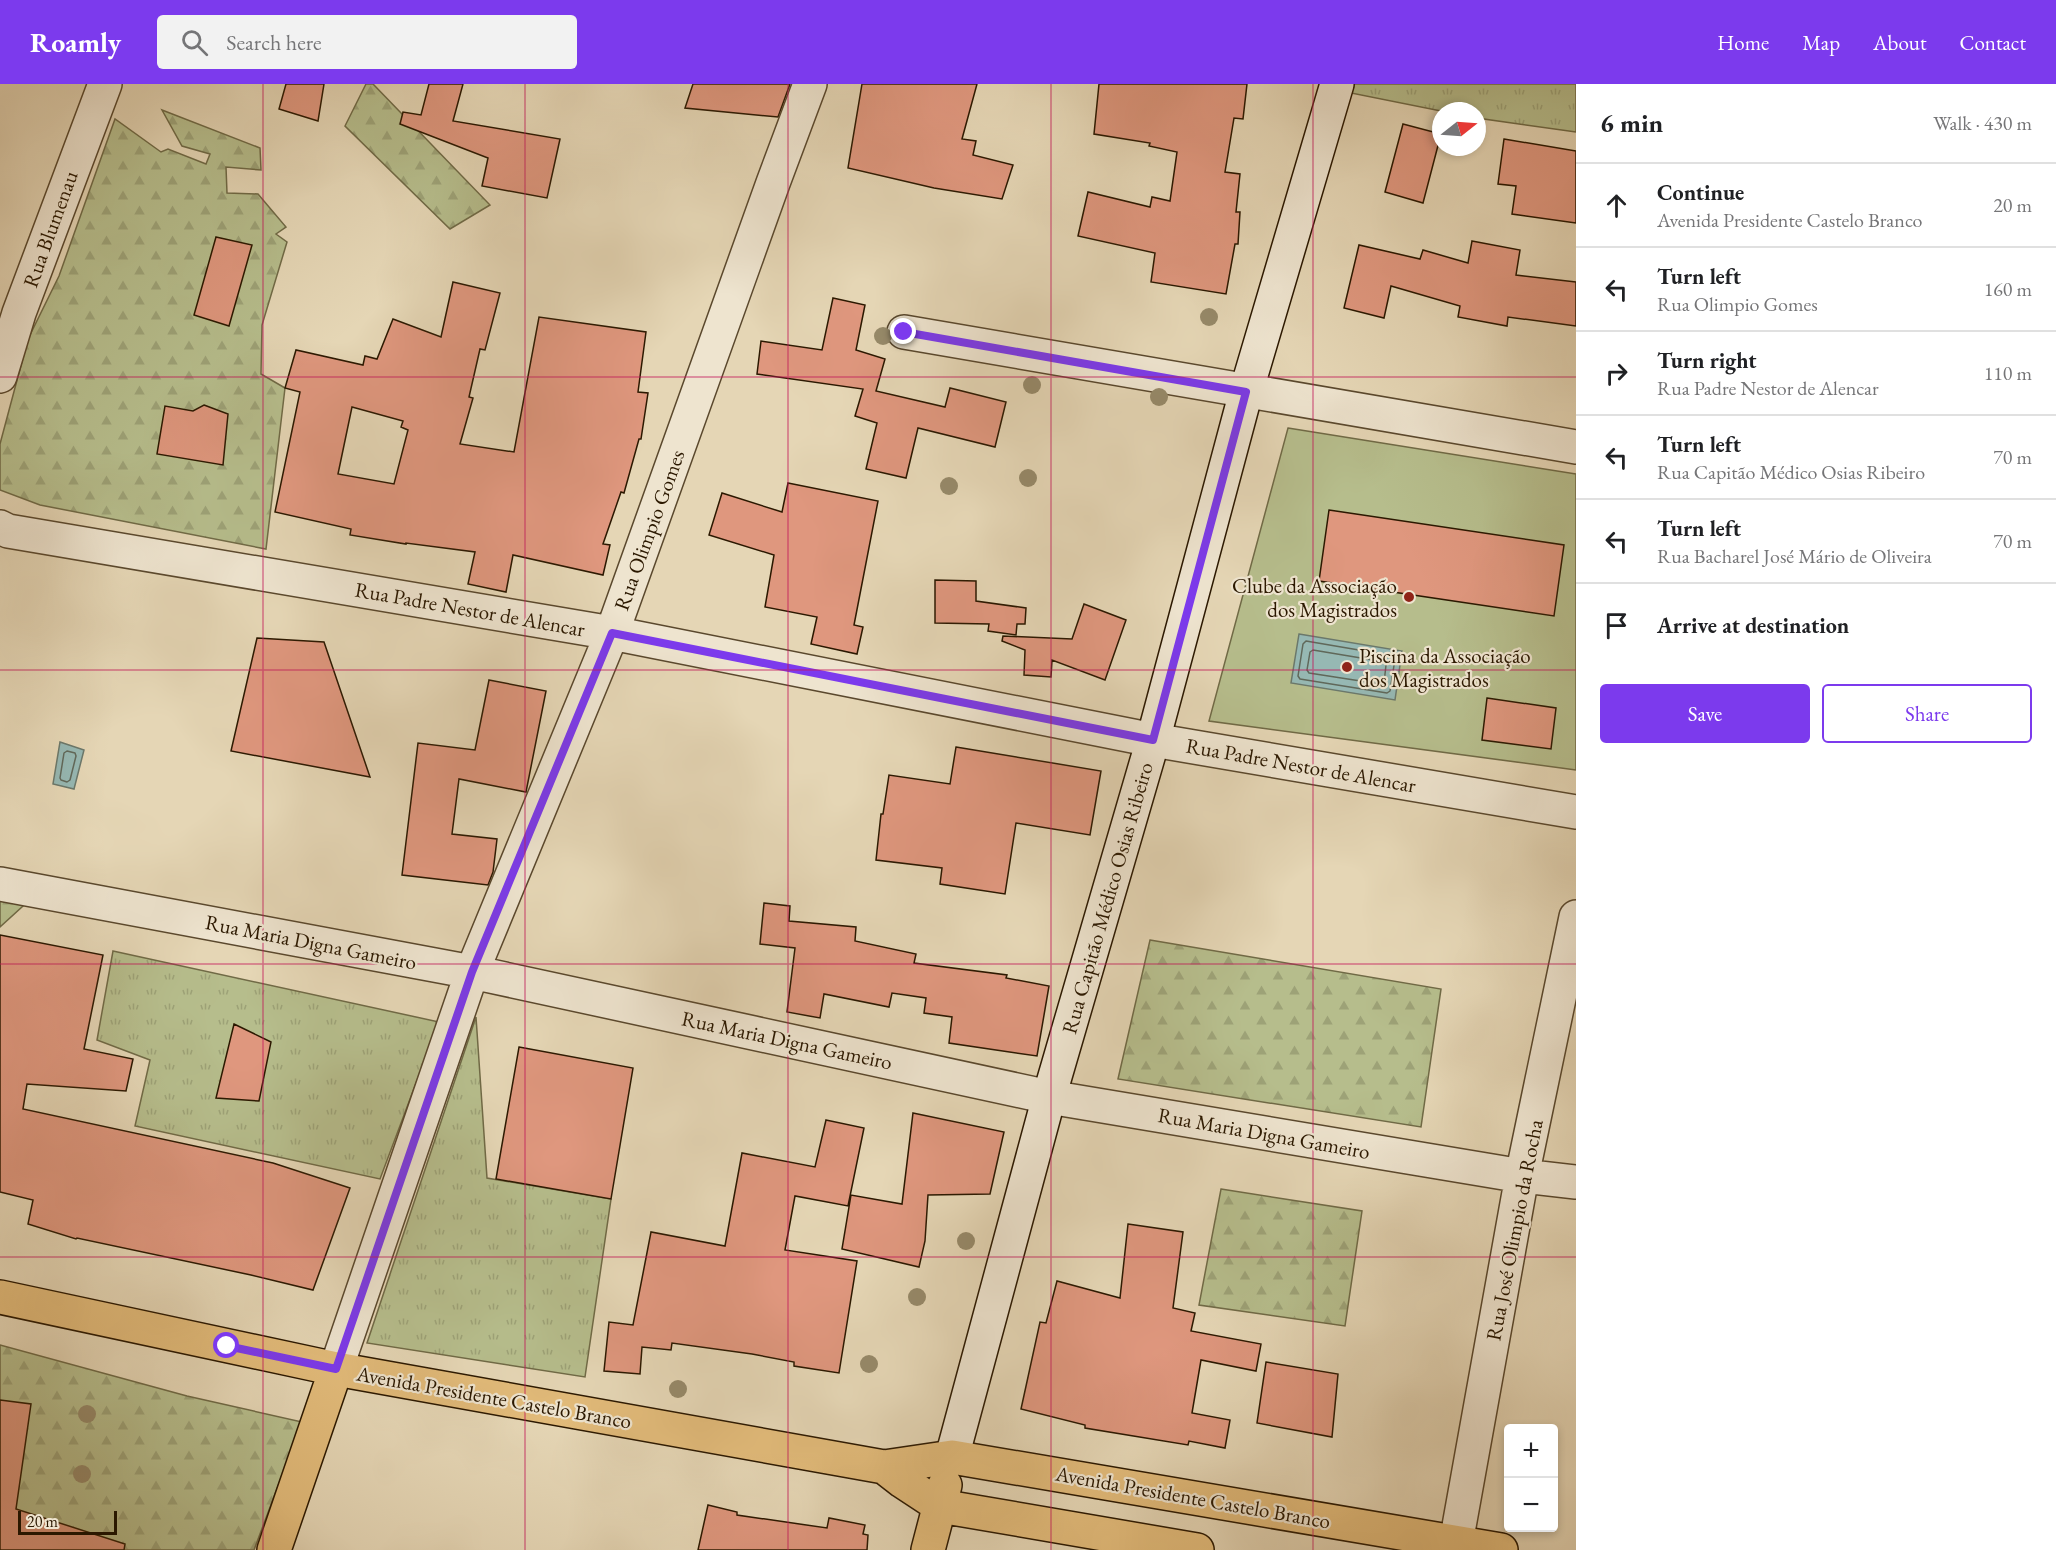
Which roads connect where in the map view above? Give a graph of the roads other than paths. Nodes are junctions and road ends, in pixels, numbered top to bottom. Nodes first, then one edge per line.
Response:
1 (105, 84) edge
2 (810, 84) edge
3 (1338, 84) edge
4 (904, 332) dead end
5 (0, 376) edge
6 (1246, 392) junction
7 (1576, 447) edge
8 (0, 527) edge
9 (612, 633) junction
10 (1153, 740) junction
11 (1576, 812) edge
12 (0, 884) edge
13 (1576, 917) edge
14 (472, 972) junction
15 (1049, 1097) junction
16 (1522, 1176) junction
17 (1576, 1182) edge
18 (0, 1297) edge
19 (336, 1369) junction
20 (968, 1402) junction
21 (952, 1457) junction
22 (991, 1462) junction
23 (884, 1467) junction
24 (940, 1506) junction
25 (1456, 1543) junction
26 (274, 1550) edge
27 (928, 1550) edge
28 (1197, 1550) edge
29 (1501, 1550) edge

1 - 5 street, Rua Blumenau
2 - 9 street, Rua Olimpio Gomes
3 - 6 street, Rua Capitão Médico Osias Ribeiro
4 - 6 street
6 - 7 street
6 - 10 street, Rua Capitão Médico Osias Ribeiro
8 - 9 street, Rua Padre Nestor de Alencar
9 - 10 street, Rua Padre Nestor de Alencar
9 - 14 street, Rua Olimpio Gomes
10 - 11 street, Rua Padre Nestor de Alencar
10 - 15 street, Rua Capitão Médico Osias Ribeiro
12 - 14 street, Rua Maria Digna Gameiro
13 - 16 street, Rua José Olimpio da Rocha
14 - 15 street, Rua Maria Digna Gameiro
14 - 19 street, Rua Olimpio Gomes
15 - 16 street, Rua Maria Digna Gameiro
15 - 20 street, Rua Capitão Médico Osias Ribeiro
16 - 17 street, Rua Maria Digna Gameiro
16 - 25 street, Rua José Olimpio da Rocha
18 - 19 main road, Avenida Presidente Castelo Branco
19 - 23 main road, Avenida Presidente Castelo Branco
19 - 26 main road, Rua Olimpio Gomes
20 - 21 street, Rua Capitão Médico Osias Ribeiro
20 - 22 street, Rua Capitão Médico Osias Ribeiro
21 - 22 main road, Avenida Presidente Castelo Branco
21 - 23 main road, Avenida Presidente Castelo Branco
21 - 24 main road, Rua Capitão Médico Osias Ribeiro
22 - 25 main road, Avenida Presidente Castelo Branco
23 - 24 main road, Avenida Presidente Castelo Branco
24 - 27 main road, Rua Capitão Médico Osias Ribeiro
24 - 28 main road, Avenida Presidente Castelo Branco
25 - 29 main road, Avenida Presidente Castelo Branco

